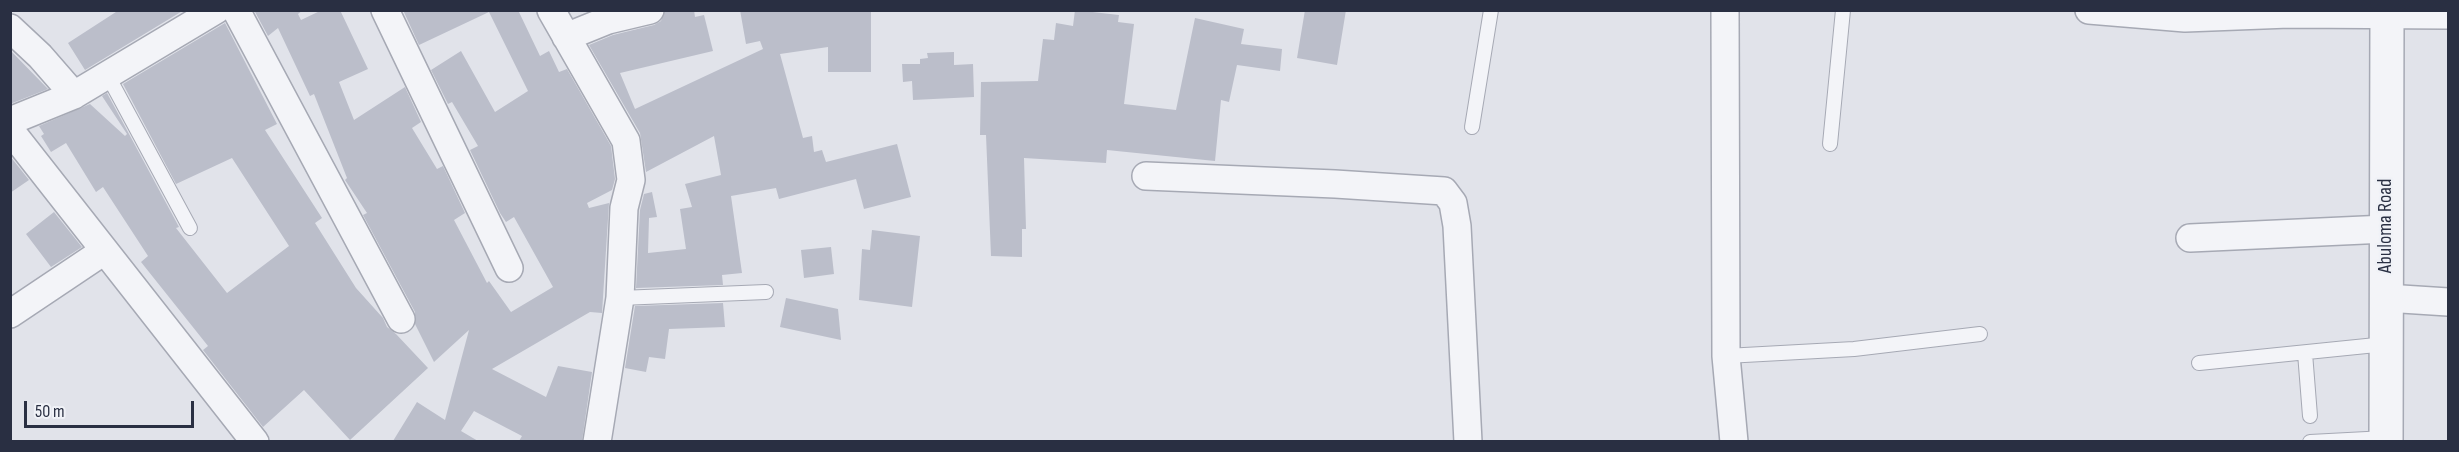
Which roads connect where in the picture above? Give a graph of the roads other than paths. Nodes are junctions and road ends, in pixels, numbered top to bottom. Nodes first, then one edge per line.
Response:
1 (216, 10) edge
2 (236, 10) edge
3 (385, 10) edge
4 (551, 10) edge
5 (650, 10) edge
6 (1491, 10) edge
7 (1725, 10) edge
8 (1843, 10) edge
9 (2089, 10) edge
10 (2387, 12) edge
11 (2448, 15) edge
12 (10, 28) edge
13 (566, 37) junction
14 (106, 74) junction
15 (74, 95) junction
16 (10, 121) edge
17 (1472, 127) dead end
18 (10, 130) edge
19 (1830, 144) dead end
20 (1146, 176) dead end
21 (190, 228) dead end
22 (2386, 230) junction
23 (2190, 238) dead end
24 (104, 251) junction
25 (509, 268) dead end
26 (765, 292) dead end
27 (620, 298) junction
28 (2386, 298) junction
29 (2448, 302) edge
30 (10, 314) edge
31 (401, 319) dead end
32 (1980, 334) dead end
33 (2386, 344) junction
34 (2305, 352) junction
35 (1726, 356) junction
36 (2199, 363) dead end
37 (2310, 416) dead end
38 (2386, 440) edge
39 (255, 441) edge
40 (597, 441) edge
41 (1468, 441) edge
42 (1734, 441) edge
43 (2310, 441) edge

1 - 14 street
2 - 31 street
3 - 25 street
4 - 13 street
5 - 13 street
6 - 17 lane
7 - 35 street
8 - 19 lane
9 - 10 street
10 - 11 street
10 - 22 street, Abuloma Road
12 - 15 street
13 - 27 street
14 - 15 street
14 - 21 lane
15 - 16 street
18 - 24 street
20 - 41 street
22 - 23 street
22 - 28 street, Abuloma Road
24 - 30 street
24 - 39 street
26 - 27 lane
27 - 40 street
28 - 29 street
28 - 33 street, Abuloma Road
32 - 35 lane
33 - 34 lane
33 - 38 street, Abuloma Road
34 - 36 lane
34 - 37 lane
35 - 42 street
38 - 43 lane

